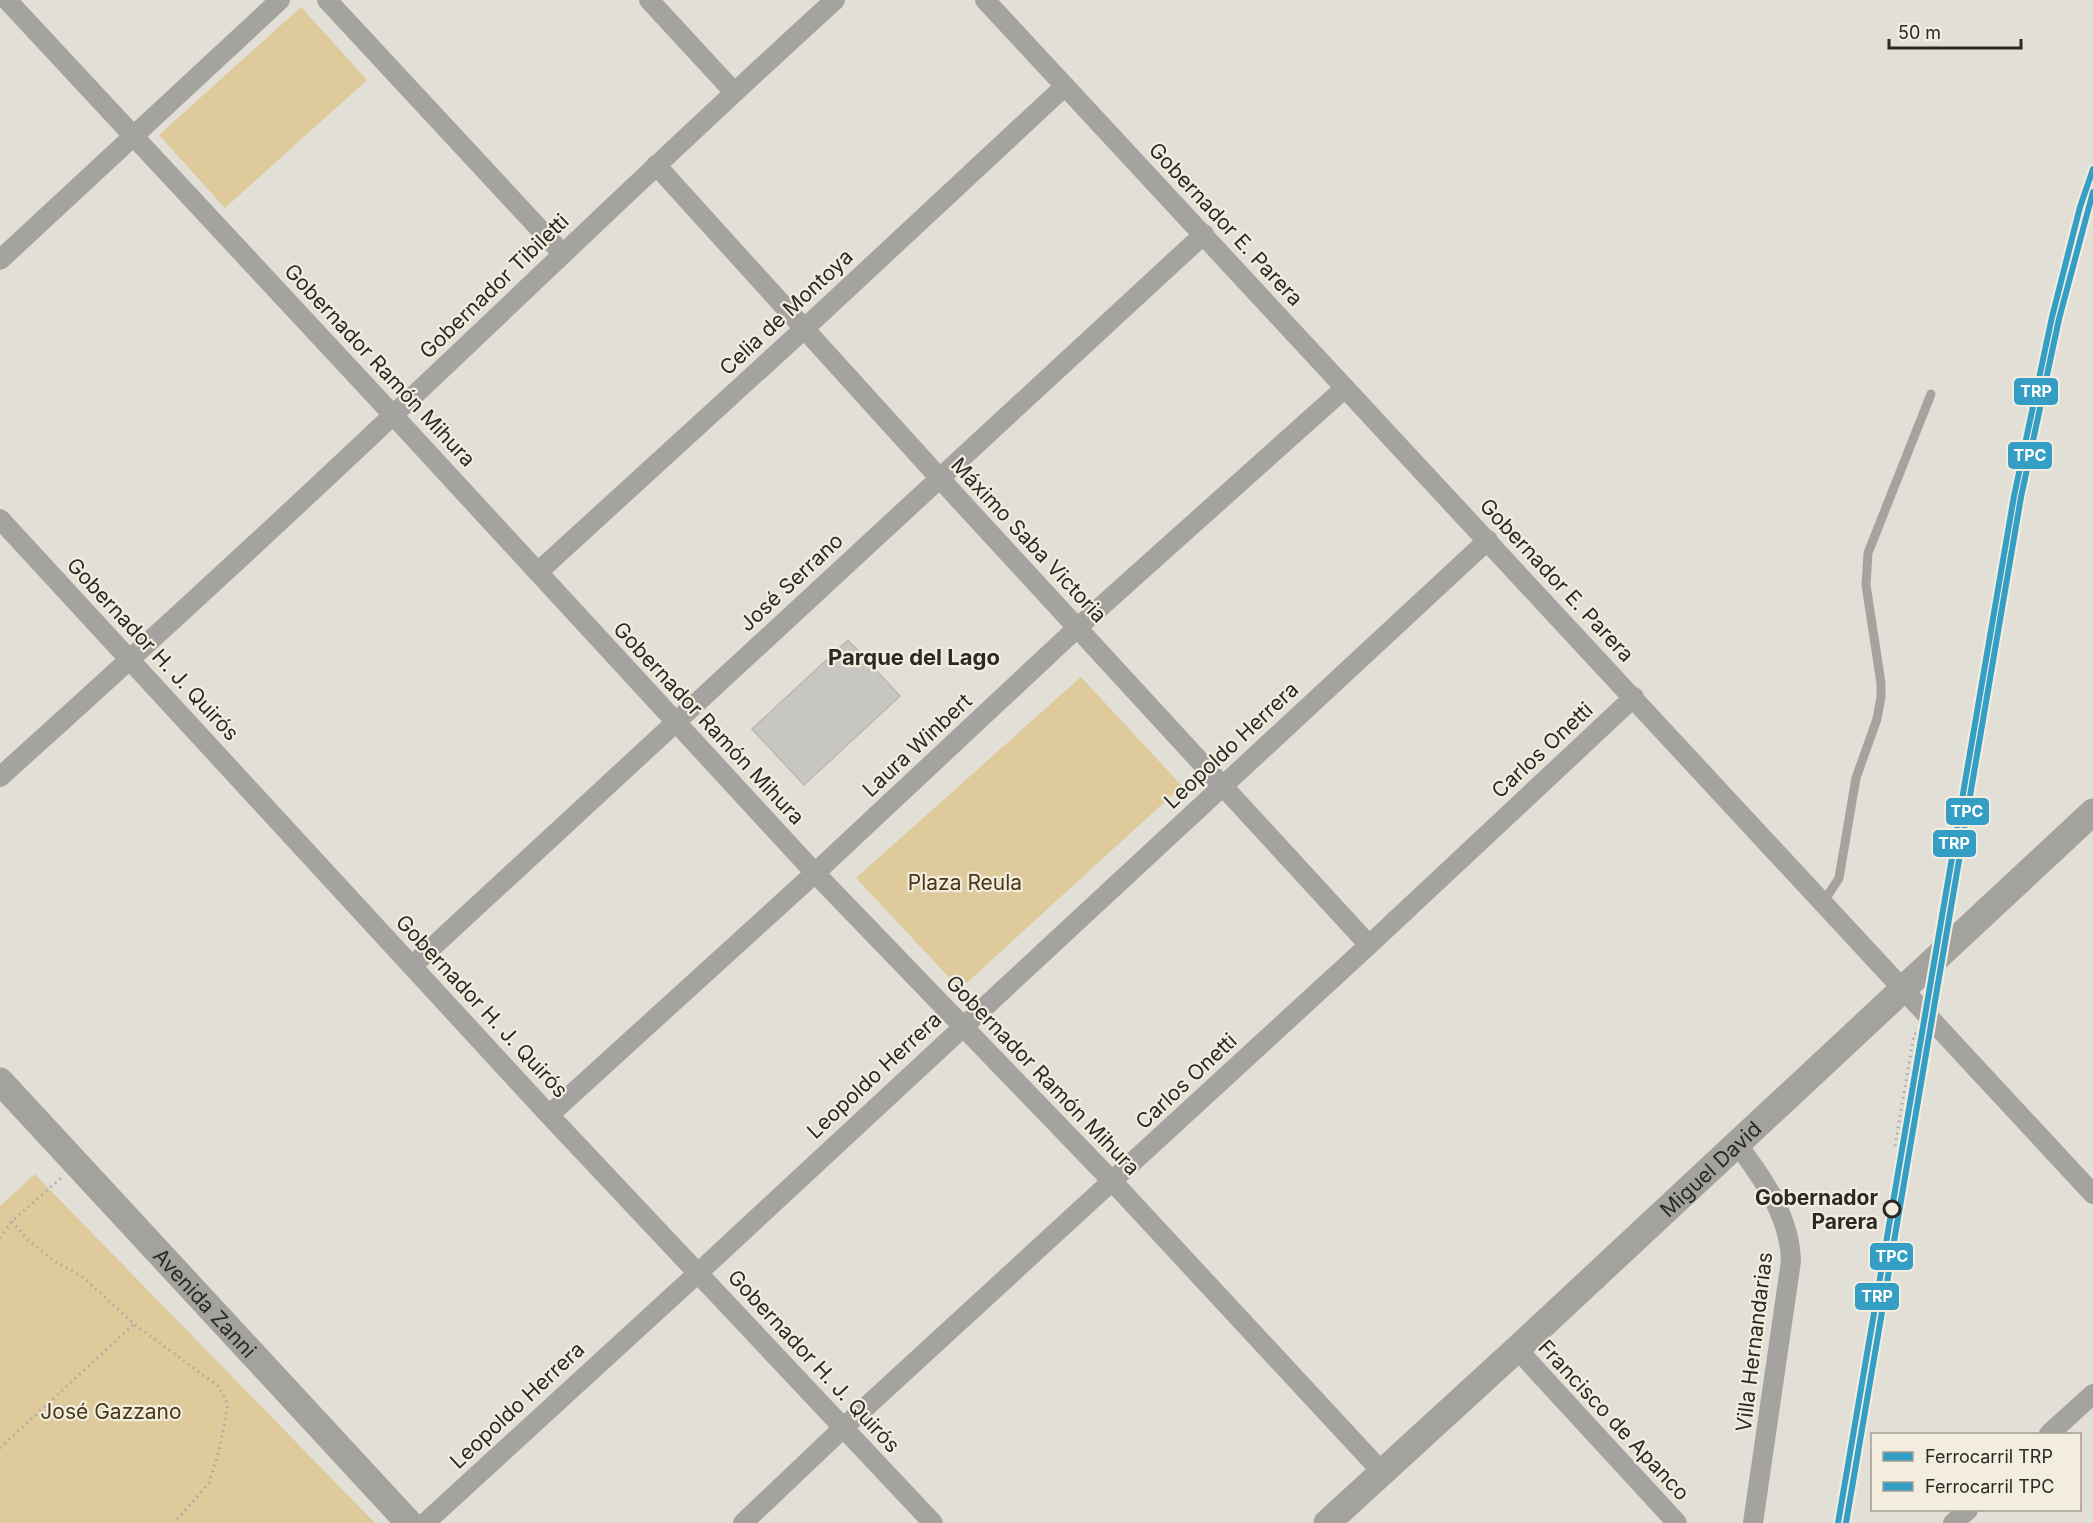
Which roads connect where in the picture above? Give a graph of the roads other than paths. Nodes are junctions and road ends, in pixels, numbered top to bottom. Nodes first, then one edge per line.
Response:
1 (7, 0) edge
2 (280, 0) edge
3 (327, 0) edge
4 (649, 0) edge
5 (835, 0) edge
6 (985, 0) edge
7 (1065, 86) junction
8 (734, 92) junction
9 (133, 136) junction
10 (656, 165) junction
11 (1204, 234) junction
12 (562, 253) junction
13 (0, 260) edge
14 (804, 329) junction
15 (1345, 388) junction
16 (1931, 394) dead end
17 (393, 415) junction
18 (939, 478) junction
19 (0, 519) edge
20 (1488, 540) junction
21 (538, 572) junction
22 (1077, 628) junction
23 (130, 660) junction
24 (1634, 697) junction
25 (675, 722) junction
26 (0, 777) edge
27 (1222, 786) junction
28 (2093, 812) edge
29 (815, 873) junction
30 (1823, 903) junction
31 (1369, 945) junction
32 (412, 966) junction
33 (1903, 990) junction
34 (962, 1026) junction
35 (0, 1081) edge
36 (549, 1114) junction
37 (1737, 1144) junction
38 (1112, 1181) junction
39 (2093, 1194) edge
40 (698, 1273) junction
41 (1517, 1349) junction
42 (2093, 1394) edge
43 (843, 1428) junction
44 (2050, 1433) edge
45 (1382, 1473) junction
46 (1966, 1511) edge
47 (409, 1523) edge
48 (425, 1523) edge
49 (743, 1523) edge
50 (933, 1523) edge
51 (1327, 1523) edge
52 (1677, 1523) edge
53 (1753, 1523) edge
54 (1953, 1523) edge

1 - 9 street, Gobernador Ramón Mihura
2 - 9 street
3 - 12 street
4 - 8 street
5 - 8 street, Gobernador Tibiletti
6 - 7 street, Gobernador E. Parera
7 - 11 street, Gobernador E. Parera
7 - 14 street, Celia de Montoya
8 - 10 street, Gobernador Tibiletti
9 - 13 street
9 - 17 street, Gobernador Ramón Mihura
10 - 12 street, Gobernador Tibiletti
10 - 14 street, Máximo Saba Victoria
11 - 15 street, Gobernador E. Parera
11 - 18 street, José Serrano
12 - 17 street, Gobernador Tibiletti
14 - 18 street, Máximo Saba Victoria
14 - 21 street, Celia de Montoya
15 - 20 street, Gobernador E. Parera
15 - 22 street, Laura Winbert
16 - 30 lane
17 - 21 street, Gobernador Ramón Mihura
17 - 23 street, Gobernador Tibiletti
18 - 22 street, Máximo Saba Victoria
18 - 25 street, José Serrano
19 - 23 street, Gobernador H. J. Quirós
20 - 24 street, Gobernador E. Parera
20 - 27 street, Leopoldo Herrera
21 - 25 street, Gobernador Ramón Mihura
22 - 27 street, Máximo Saba Victoria
22 - 29 street, Laura Winbert
23 - 26 street, Gobernador Tibiletti
23 - 32 street, Gobernador H. J. Quirós
24 - 30 street, Gobernador E. Parera
24 - 31 street, Carlos Onetti
25 - 29 street, Gobernador Ramón Mihura
25 - 32 street, José Serrano
27 - 31 street, Máximo Saba Victoria
27 - 34 street, Leopoldo Herrera
28 - 33 street, Miguel David
29 - 34 street, Gobernador Ramón Mihura
29 - 36 street, Laura Winbert
30 - 33 street, Gobernador E. Parera
31 - 38 street, Carlos Onetti
32 - 36 street, Gobernador H. J. Quirós
33 - 37 street, Miguel David
33 - 39 street, Gobernador E. Parera
34 - 38 street, Gobernador Ramón Mihura
34 - 40 street, Leopoldo Herrera
35 - 47 street, Avenida Zanni
36 - 40 street, Gobernador H. J. Quirós
37 - 41 street, Miguel David
37 - 53 street, Villa Hernandarias
38 - 43 street, Carlos Onetti
38 - 45 street, Gobernador Ramón Mihura
40 - 43 street, Gobernador H. J. Quirós
40 - 48 street, Leopoldo Herrera
41 - 45 street, Miguel David
41 - 52 street, Francisco de Apanco
42 - 44 street
43 - 49 street, Carlos Onetti
43 - 50 street, Gobernador H. J. Quirós
45 - 51 street, Miguel David
46 - 54 street

